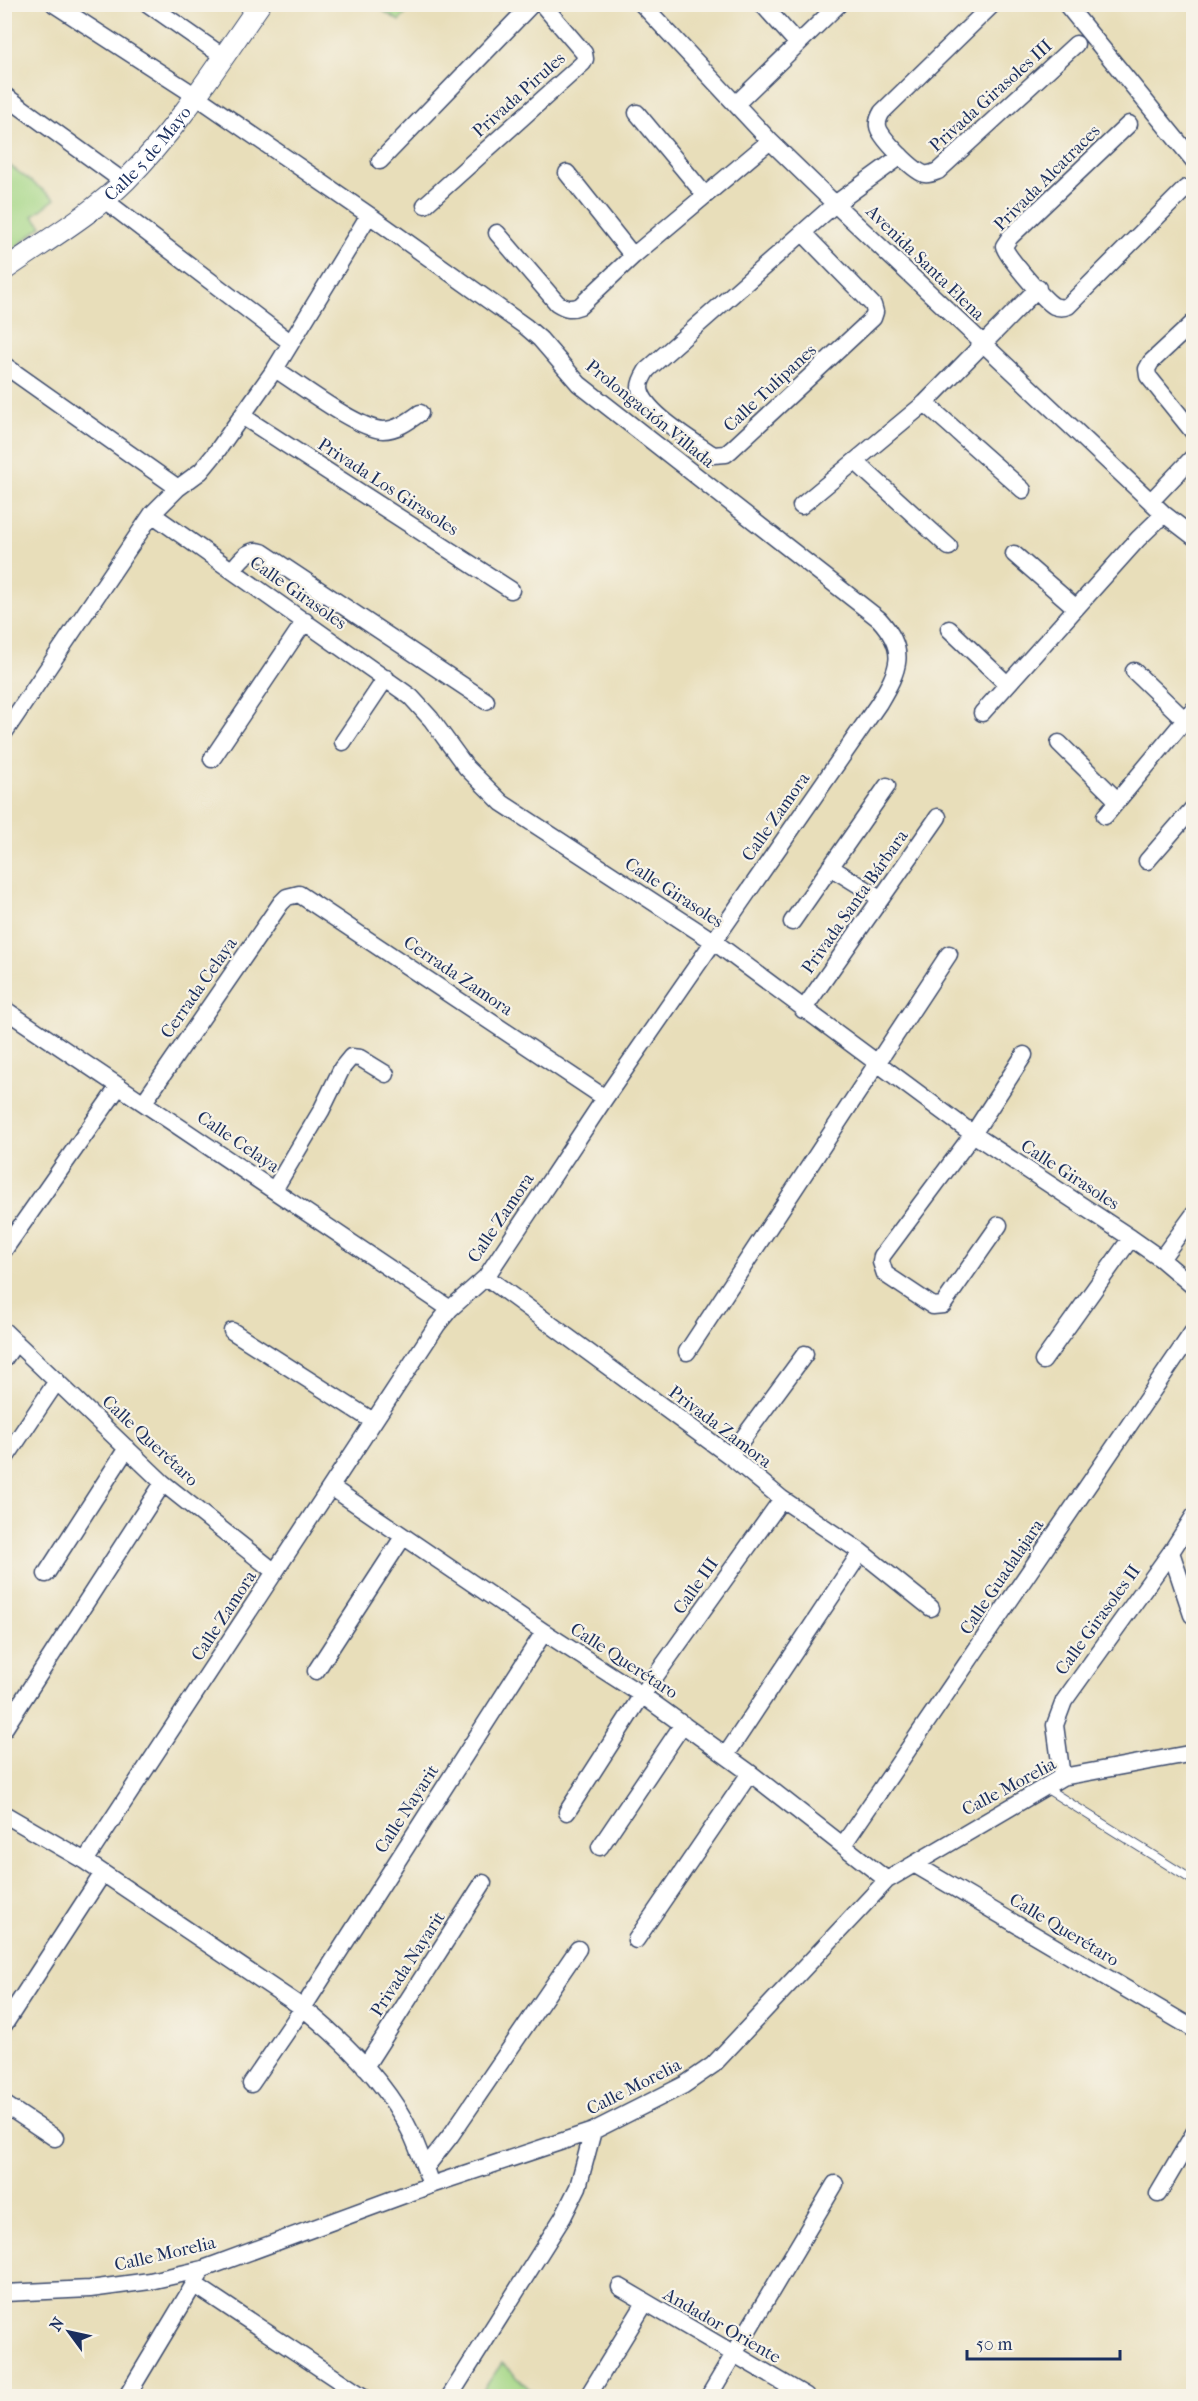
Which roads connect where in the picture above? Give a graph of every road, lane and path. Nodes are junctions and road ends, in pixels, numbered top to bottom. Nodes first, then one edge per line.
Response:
1 (54, 4) edge
2 (148, 4) edge
3 (260, 4) edge
4 (532, 4) edge
5 (542, 4) edge
6 (642, 4) edge
7 (762, 4) edge
8 (839, 4) edge
9 (993, 4) edge
10 (1066, 4) edge
11 (798, 44) junction
12 (1077, 44) dead end
13 (224, 57) junction
14 (4, 95) edge
15 (196, 96) junction
16 (736, 104) junction
17 (637, 113) dead end
18 (1130, 124) dead end
19 (770, 141) junction
20 (901, 156) junction
21 (380, 161) dead end
22 (1194, 161) edge
23 (567, 173) dead end
24 (124, 182) junction
25 (1186, 188) dead end
26 (705, 195) junction
27 (103, 200) junction
28 (835, 204) junction
29 (425, 205) dead end
30 (369, 215) junction
31 (803, 232) junction
32 (497, 233) dead end
33 (633, 256) junction
34 (4, 270) edge
35 (1038, 288) junction
36 (1194, 322) edge
37 (290, 342) junction
38 (984, 346) junction
39 (4, 365) edge
40 (274, 369) junction
41 (925, 403) junction
42 (420, 413) dead end
43 (242, 416) junction
44 (1194, 433) edge
45 (1194, 456) edge
46 (856, 462) junction
47 (178, 488) junction
48 (1023, 490) dead end
49 (1152, 500) junction
50 (801, 506) dead end
51 (1164, 513) junction
52 (152, 514) junction
53 (1194, 537) edge
54 (949, 547) dead end
55 (1014, 554) dead end
56 (232, 570) junction
57 (512, 590) dead end
58 (1076, 608) junction
59 (305, 621) junction
60 (949, 629) dead end
61 (898, 651) joint
62 (1134, 671) dead end
63 (386, 678) junction
64 (1007, 684) junction
65 (486, 701) dead end
66 (982, 713) dead end
67 (1189, 714) edge
68 (4, 733) edge
69 (343, 742) dead end
70 (1059, 743) dead end
71 (212, 759) dead end
72 (887, 786) dead end
73 (1118, 800) junction
74 (1194, 807) edge
75 (1105, 816) dead end
76 (938, 817) dead end
77 (1147, 861) dead end
78 (830, 867) junction
79 (287, 897) joint
80 (880, 898) junction
81 (792, 922) dead end
82 (713, 941) junction
83 (949, 954) dead end
84 (4, 1009) edge
85 (803, 1010) junction
86 (1024, 1055) dead end
87 (875, 1063) junction
88 (386, 1074) dead end
89 (119, 1086) junction
90 (605, 1098) junction
91 (144, 1102) junction
92 (973, 1134) junction
93 (274, 1190) junction
94 (1194, 1214) edge
95 (999, 1226) dead end
96 (1131, 1238) junction
97 (4, 1250) edge
98 (1161, 1259) junction
99 (486, 1277) junction
100 (1194, 1287) edge
101 (450, 1309) junction
102 (1194, 1330) edge
103 (232, 1331) dead end
104 (10, 1336) edge
105 (687, 1352) dead end
106 (805, 1354) dead end
107 (4, 1359) edge
108 (1043, 1361) dead end
109 (57, 1381) junction
110 (374, 1421) junction
111 (127, 1448) junction
112 (730, 1456) junction
113 (4, 1460) edge
114 (162, 1483) junction
115 (331, 1486) junction
116 (782, 1499) junction
117 (1194, 1516) edge
118 (403, 1537) junction
119 (861, 1552) junction
120 (1172, 1552) junction
121 (275, 1572) junction
122 (46, 1574) dead end
123 (931, 1608) dead end
124 (1192, 1615) dead end
125 (544, 1632) junction
126 (316, 1671) dead end
127 (642, 1695) junction
128 (683, 1724) junction
129 (4, 1729) edge
130 (1194, 1753) edge
131 (726, 1755) junction
132 (750, 1773) junction
133 (1062, 1777) junction
134 (1043, 1786) junction
135 (567, 1812) dead end
136 (4, 1814) edge
137 (843, 1845) junction
138 (600, 1847) dead end
139 (86, 1861) junction
140 (914, 1864) junction
141 (103, 1873) junction
142 (887, 1880) junction
143 (1194, 1881) edge
144 (483, 1883) dead end
145 (636, 1940) dead end
146 (578, 1949) dead end
147 (303, 2008) junction
148 (4, 2025) edge
149 (1194, 2030) edge
150 (365, 2067) junction
151 (251, 2084) dead end
152 (4, 2104) edge
153 (593, 2131) junction
154 (1194, 2133) edge
155 (55, 2138) dead end
156 (425, 2168) junction
157 (835, 2184) dead end
158 (431, 2185) junction
159 (1158, 2194) dead end
160 (199, 2277) junction
161 (620, 2287) dead end
162 (4, 2293) edge
163 (645, 2303) junction
164 (735, 2355) junction
165 (127, 2397) edge
166 (362, 2397) edge
167 (450, 2397) edge
168 (588, 2397) edge
169 (710, 2397) edge
170 (806, 2397) edge

1 - 15 street, Prolongación Villada
2 - 13 street
3 - 13 street, Calle 5 de Mayo
4 - 21 street
5 - 29 street, Privada Pirules
6 - 16 street, Avenida Santa Elena
7 - 11 street
8 - 11 street
9 - 20 street, Privada Girasoles III
10 - 22 street
11 - 16 street
12 - 20 street, Privada Girasoles III
13 - 15 street, Calle 5 de Mayo
14 - 24 street
15 - 24 street, Calle 5 de Mayo
15 - 30 street, Prolongación Villada
16 - 19 street, Avenida Santa Elena
17 - 26 street
18 - 35 street, Privada Alcatraces
19 - 26 street
19 - 28 street, Avenida Santa Elena
20 - 28 street
23 - 33 street
24 - 27 street, Calle 5 de Mayo
25 - 35 street, Privada Alcatraces
26 - 33 street
27 - 34 street, Calle 5 de Mayo
27 - 37 street
28 - 31 street, Calle Tulipanes
28 - 38 street, Avenida Santa Elena
30 - 37 street
30 - 61 street, Prolongación Villada
31 - 31 street, Calle Tulipanes
32 - 33 street
35 - 38 street
36 - 44 street
37 - 40 street
38 - 41 street
38 - 49 street, Avenida Santa Elena
39 - 47 street
40 - 42 street
40 - 43 street
41 - 46 street
41 - 48 street
43 - 47 street
43 - 57 street, Privada Los Girasoles
45 - 49 street
46 - 50 street
46 - 54 street
47 - 52 street
49 - 51 street, Avenida Santa Elena
51 - 53 street, Avenida Santa Elena
51 - 58 street
52 - 56 street, Calle Girasoles
52 - 68 street
55 - 58 street
56 - 59 street, Calle Girasoles
56 - 65 street
58 - 64 street
59 - 63 street, Calle Girasoles
59 - 71 street
60 - 64 street
61 - 82 street, Calle Zamora
62 - 67 street
63 - 69 street
63 - 82 street, Calle Girasoles
64 - 66 street
67 - 73 street
70 - 73 street
72 - 78 street
73 - 75 street
74 - 77 street
76 - 80 street, Privada Santa Bárbara
78 - 80 street
78 - 81 street
79 - 90 street, Cerrada Zamora
79 - 91 street, Cerrada Celaya
80 - 85 street, Privada Santa Bárbara
82 - 85 street, Calle Girasoles
82 - 90 street, Calle Zamora
83 - 87 street
84 - 89 street, Calle Celaya
85 - 87 street, Calle Girasoles
86 - 92 street
87 - 92 street, Calle Girasoles
87 - 105 street
88 - 93 street
89 - 91 street, Calle Celaya
89 - 97 street
90 - 99 street, Calle Zamora
91 - 93 street, Calle Celaya
92 - 95 street
92 - 96 street, Calle Girasoles
93 - 101 street, Calle Celaya
94 - 98 street
96 - 98 street, Calle Girasoles
96 - 108 street
98 - 100 street, Calle Girasoles
99 - 101 street, Calle Zamora
99 - 112 street, Privada Zamora
101 - 110 street, Calle Zamora
102 - 137 street, Calle Guadalajara
103 - 110 street
104 - 107 street
104 - 109 street, Calle Querétaro
106 - 112 street
109 - 111 street, Calle Querétaro
109 - 113 street
110 - 115 street, Calle Zamora
111 - 114 street, Calle Querétaro
111 - 122 street
112 - 116 street, Privada Zamora
114 - 121 street, Calle Querétaro
114 - 129 street
115 - 118 street, Calle Querétaro
115 - 121 street, Calle Zamora
116 - 119 street, Privada Zamora
116 - 127 street, Calle III
117 - 120 street, Calle Girasoles II
118 - 125 street, Calle Querétaro
118 - 126 street
119 - 123 street, Privada Zamora
119 - 131 street
120 - 124 street
120 - 133 street, Calle Girasoles II
121 - 139 street, Calle Zamora
125 - 127 street, Calle Querétaro
125 - 147 street, Calle Nayarit
127 - 128 street, Calle Querétaro
127 - 135 street, Calle III
128 - 131 street, Calle Querétaro
128 - 138 street
130 - 133 street, Calle Morelia
131 - 132 street, Calle Querétaro
132 - 137 street, Calle Querétaro
132 - 145 street
133 - 134 street, Calle Morelia
134 - 140 street, Calle Morelia
134 - 143 lane
136 - 139 street
137 - 142 street, Calle Querétaro
139 - 141 street
140 - 142 street, Calle Morelia
140 - 149 street, Calle Querétaro
141 - 147 street
141 - 148 street
142 - 153 street, Calle Morelia
144 - 150 street, Privada Nayarit
146 - 156 street
147 - 150 street
147 - 151 street
150 - 156 street
152 - 155 street
153 - 158 street, Calle Morelia
153 - 167 street
154 - 159 street
156 - 158 street
157 - 164 street
158 - 160 street, Calle Morelia
160 - 162 street, Calle Morelia
160 - 165 street
160 - 166 street
161 - 163 street, Andador Oriente
163 - 164 street, Andador Oriente
163 - 168 street
164 - 169 street
164 - 170 street, Andador Oriente

